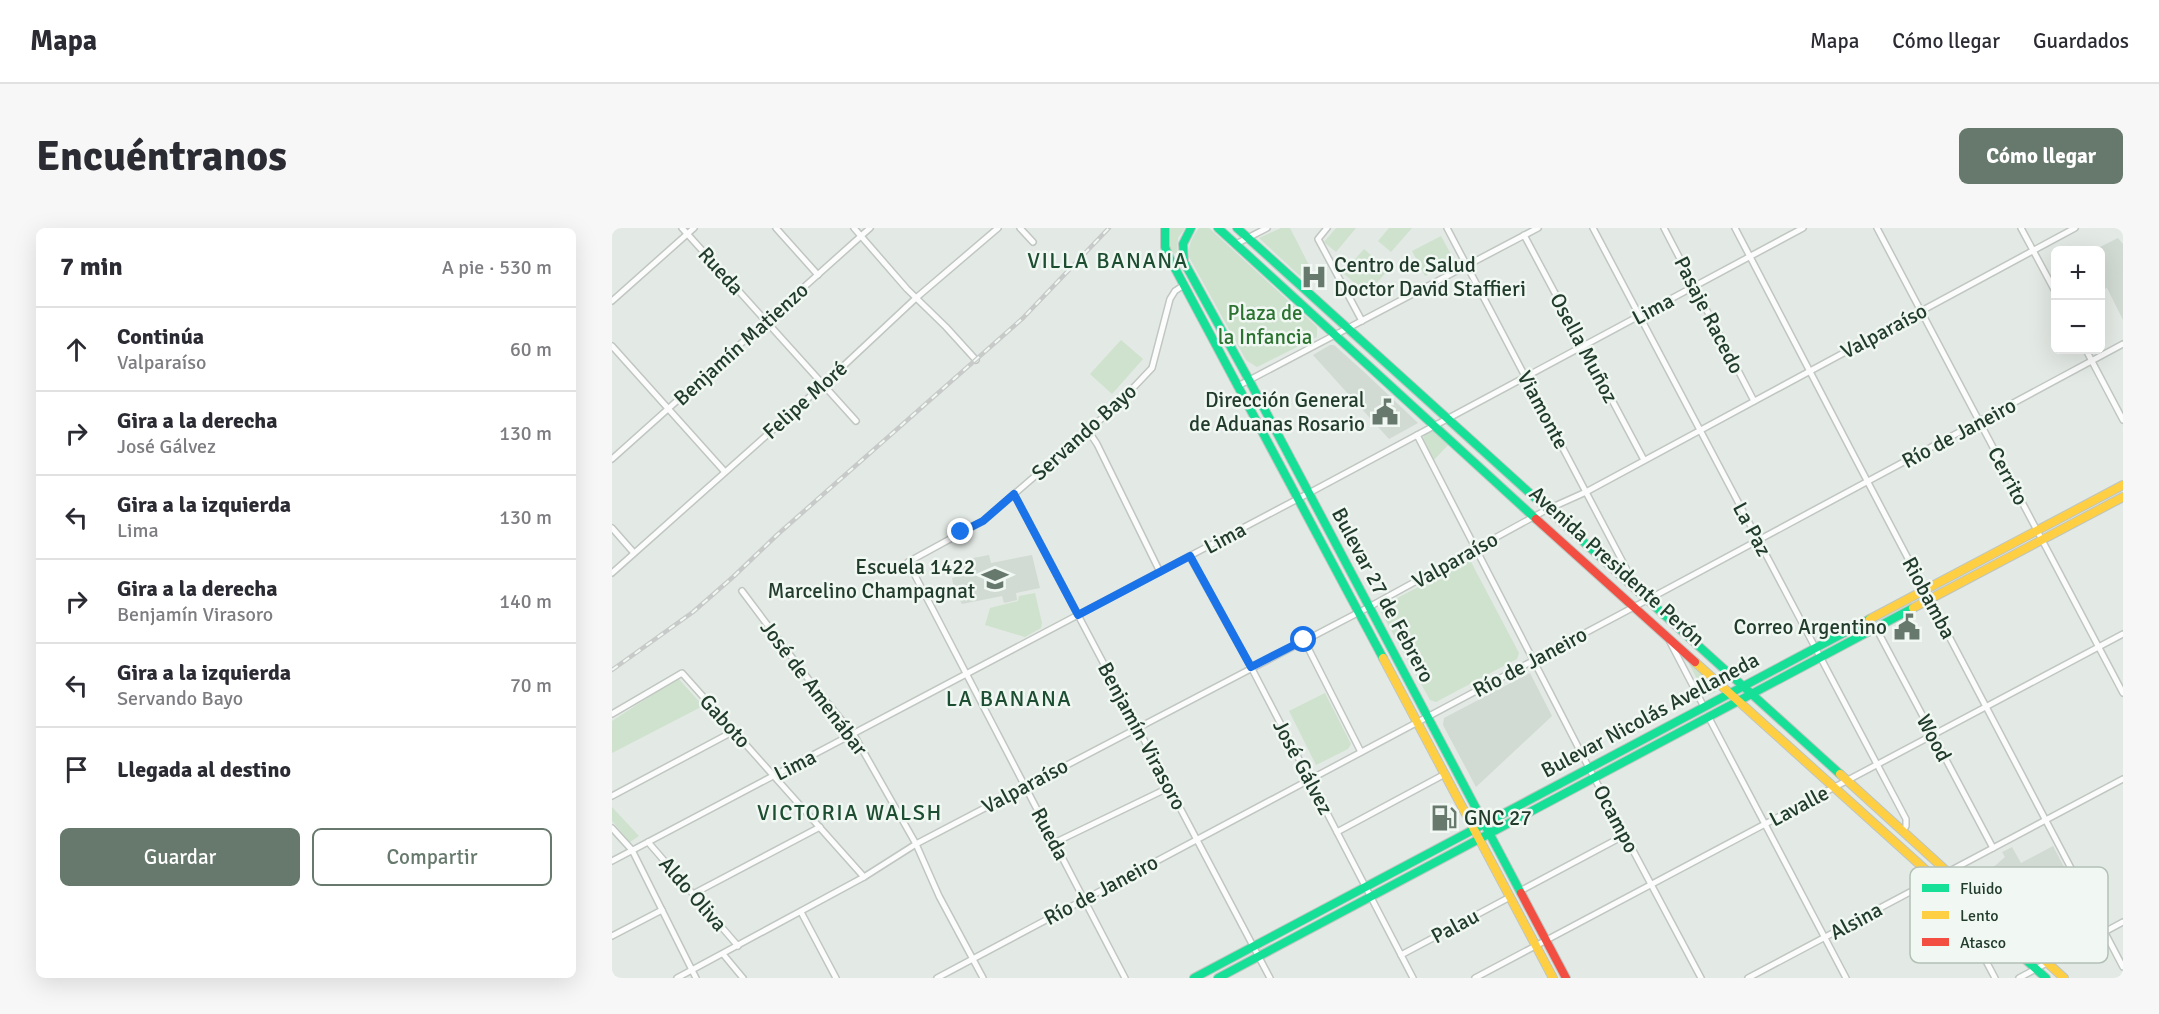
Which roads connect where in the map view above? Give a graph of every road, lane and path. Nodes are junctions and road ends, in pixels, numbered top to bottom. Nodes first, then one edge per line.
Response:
1 (682, 228) edge
2 (694, 228) edge
3 (776, 228) edge
4 (854, 228) edge
5 (870, 228) edge
6 (998, 228) edge
7 (1020, 228) edge
8 (1166, 228) edge
9 (1191, 228) edge
10 (1237, 228) edge
11 (1267, 228) edge
12 (1327, 228) edge
13 (1447, 228) edge
14 (1538, 228) edge
15 (1593, 228) edge
16 (1664, 228) edge
17 (1735, 228) edge
18 (1803, 228) edge
19 (1877, 228) edge
20 (2021, 228) edge
21 (2075, 228) edge
22 (1222, 229) edge
23 (687, 234) junction
24 (1524, 235) junction
25 (861, 236) junction
26 (1248, 238) junction
27 (1032, 242) dead end
28 (1236, 244) junction
29 (2033, 251) junction
30 (1750, 257) junction
31 (1467, 265) junction
32 (818, 275) junction
33 (1184, 285) junction
34 (2051, 285) edge
35 (1694, 286) junction
36 (916, 298) junction
37 (612, 301) edge
38 (1921, 311) junction
39 (1640, 316) junction
40 (1362, 321) junction
41 (766, 322) junction
42 (1348, 329) junction
43 (1335, 334) junction
44 (2123, 344) edge
45 (612, 346) edge
46 (1583, 346) junction
47 (2088, 354) edge
48 (976, 360) dead end
49 (2092, 361) junction
50 (1809, 372) junction
51 (1525, 377) junction
52 (1249, 380) junction
53 (823, 385) junction
54 (1238, 387) junction
55 (1754, 401) junction
56 (668, 409) junction
57 (1446, 419) junction
58 (2123, 420) edge
59 (856, 421) dead end
60 (1979, 422) junction
61 (1434, 425) junction
62 (1700, 430) junction
63 (1089, 432) junction
64 (1417, 435) junction
65 (612, 459) edge
66 (1644, 460) junction
67 (725, 472) junction
68 (1866, 482) junction
69 (2123, 485) edge
70 (1586, 492) junction
71 (1014, 494) junction
72 (1309, 494) junction
73 (2123, 497) edge
74 (1298, 499) junction
75 (1546, 510) junction
76 (1534, 517) junction
77 (612, 528) edge
78 (2037, 530) junction
79 (2041, 539) junction
80 (1758, 540) junction
81 (1476, 549) junction
82 (634, 553) junction
83 (1190, 556) junction
84 (908, 562) joint
85 (1160, 572) junction
86 (612, 573) edge
87 (1925, 590) junction
88 (742, 591) dead end
89 (1639, 593) junction
90 (1929, 599) junction
91 (1647, 600) junction
92 (1369, 607) junction
93 (1635, 607) junction
94 (1359, 612) junction
95 (1078, 615) junction
96 (1875, 628) junction
97 (2123, 634) edge
98 (1667, 636) junction
99 (1304, 640) junction
100 (2099, 647) junction
101 (1815, 648) junction
102 (1820, 657) junction
103 (1534, 661) junction
104 (1251, 667) junction
105 (967, 675) junction
106 (1743, 687) junction
107 (1731, 693) junction
108 (1750, 693) junction
109 (2123, 693) edge
110 (1738, 700) junction
111 (1988, 706) junction
112 (1704, 707) junction
113 (612, 714) edge
114 (1708, 716) junction
115 (1428, 717) junction
116 (1417, 723) junction
117 (1138, 727) junction
118 (734, 731) junction
119 (854, 735) junction
120 (1933, 735) junction
121 (1361, 752) junction
122 (1877, 765) junction
123 (1589, 768) junction
124 (1445, 774) junction
125 (774, 776) junction
126 (1594, 777) junction
127 (2123, 779) edge
128 (1309, 780) junction
129 (1847, 781) junction
130 (1025, 786) junction
131 (1170, 787) junction
132 (1835, 787) junction
133 (612, 796) edge
134 (2046, 820) junction
135 (1484, 824) junction
136 (1765, 824) junction
137 (819, 827) junction
138 (612, 828) edge
139 (1474, 829) junction
140 (1337, 832) junction
141 (1903, 832) junction
142 (1489, 833) junction
143 (1625, 835) junction
144 (1479, 838) junction
145 (1197, 840) junction
146 (648, 842) junction
147 (1054, 843) junction
148 (916, 844) junction
149 (1993, 848) junction
150 (632, 850) junction
151 (612, 861) edge
152 (1924, 867) edge
153 (1942, 867) edge
154 (1957, 867) edge
155 (2070, 867) edge
156 (864, 877) junction
157 (1651, 884) junction
158 (1366, 886) junction
159 (1520, 891) junction
160 (1910, 892) edge
161 (693, 894) junction
162 (1371, 896) junction
163 (1510, 897) junction
164 (1083, 898) junction
165 (662, 910) junction
166 (801, 912) junction
167 (2123, 922) edge
168 (2108, 930) edge
169 (612, 936) edge
170 (1825, 937) junction
171 (2108, 939) edge
172 (1546, 940) junction
173 (1536, 945) junction
174 (738, 946) junction
175 (1254, 946) junction
176 (723, 954) junction
177 (1401, 955) junction
178 (1259, 956) junction
179 (972, 959) junction
180 (1987, 963) edge
181 (2029, 963) edge
182 (2047, 963) joint
183 (2123, 967) edge
184 (2036, 969) junction
185 (692, 970) junction
186 (677, 978) edge
187 (696, 978) edge
188 (743, 978) edge
189 (836, 978) edge
190 (937, 978) edge
191 (982, 978) edge
192 (1125, 978) edge
193 (1194, 978) edge
194 (1218, 978) edge
195 (1270, 978) edge
196 (1413, 978) edge
197 (1475, 978) edge
198 (1553, 978) edge
199 (1566, 978) edge
200 (1701, 978) edge
201 (1748, 978) edge
202 (1846, 978) edge
203 (1995, 978) edge
204 (2019, 978) edge
205 (2046, 978) edge
206 (2064, 978) edge

1 - 23 street, Rueda
2 - 23 street
3 - 32 street
4 - 25 street
5 - 25 street, Benjamín Matienzo
6 - 36 street, Felipe Moré
7 - 27 street
8 - 33 main road, Bulevar 27 de Febrero
9 - 52 main road, Bulevar 27 de Febrero
10 - 26 main road, Avenida Presidente Perón
11 - 26 street
12 - 40 street
13 - 31 street, Viamonte
14 - 24 street
15 - 39 street, La Paz
16 - 35 street, Pasaje Racedo
17 - 30 street, Riobamba
18 - 30 street, Lima
19 - 38 street, Cerrito
20 - 29 street
21 - 29 street, Valparaíso
22 - 28 main road, Avenida Presidente Perón
23 - 37 street
23 - 41 street, Rueda
24 - 31 street
24 - 46 street, Osella Muñoz
25 - 32 street, Benjamín Matienzo
25 - 36 street
26 - 28 street
26 - 42 main road, Avenida Presidente Perón
28 - 43 main road, Avenida Presidente Perón
29 - 34 street
29 - 38 street, Valparaíso
30 - 35 street, Lima
30 - 50 street, Riobamba
31 - 40 street
31 - 51 street, Viamonte
32 - 41 street, Benjamín Matienzo
33 - 54 main road, Bulevar 27 de Febrero
33 - 63 street, Servando Bayo
35 - 39 street, Lima
35 - 55 street, Pasaje Racedo
36 - 48 street
36 - 53 street, Felipe Moré
38 - 50 street, Valparaíso
38 - 60 street, Cerrito
39 - 46 street, Lima
39 - 62 street, La Paz
40 - 42 street
41 - 53 street, Rueda
41 - 56 street, Benjamín Matienzo
42 - 43 street
42 - 57 main road, Avenida Presidente Perón
43 - 52 street
43 - 61 main road, Avenida Presidente Perón
44 - 49 street, Río de Janeiro
45 - 56 street
46 - 51 street, Lima
46 - 66 street, Osella Muñoz
47 - 49 street
49 - 58 street
49 - 60 street, Río de Janeiro
50 - 55 street, Valparaíso
50 - 68 street, Riobamba
51 - 57 street, Lima
51 - 70 street, Viamonte
52 - 54 street
52 - 72 main road, Bulevar 27 de Febrero
53 - 59 street, Rueda
53 - 67 street, Felipe Moré
54 - 74 main road, Bulevar 27 de Febrero
55 - 62 street, Valparaíso
56 - 65 street, Benjamín Matienzo
56 - 67 street
57 - 61 street, Lima
57 - 75 main road, Avenida Presidente Perón
60 - 68 street, Río de Janeiro
60 - 78 street, Cerrito
61 - 64 street, Lima
61 - 76 main road, Avenida Presidente Perón
62 - 66 street, Valparaíso
62 - 80 street, La Paz
63 - 71 street, Servando Bayo
63 - 85 street
64 - 72 street, Lima
64 - 81 street, Ocampo
66 - 70 street, Valparaíso
67 - 82 street, Felipe Moré
68 - 80 street, Río de Janeiro
68 - 87 street, Riobamba
69 - 78 main road, Bulevar Nicolás Avellaneda
70 - 75 street, Valparaíso
70 - 89 street, Viamonte
71 - 84 street, Servando Bayo
71 - 95 street, Benjamín Virasoro
72 - 74 street, Lima
72 - 92 main road, Bulevar 27 de Febrero
73 - 79 main road, Bulevar Nicolás Avellaneda
74 - 83 street, Lima
74 - 94 main road, Bulevar 27 de Febrero
75 - 76 street, Valparaíso
75 - 89 main road, Avenida Presidente Perón
76 - 81 street, Valparaíso
76 - 93 main road, Avenida Presidente Perón
77 - 82 street
78 - 79 street, Cerrito
78 - 87 main road, Bulevar Nicolás Avellaneda
79 - 90 main road, Bulevar Nicolás Avellaneda
79 - 100 street, Cerrito
80 - 91 street, Río de Janeiro
80 - 101 street, La Paz
81 - 92 street, Valparaíso
81 - 103 street, Ocampo
82 - 86 street, Felipe Moré
83 - 85 street, Lima
83 - 104 street, José Gálvez
84 - 105 street, Rueda
85 - 95 street, Lima
87 - 90 street, Riobamba
87 - 101 main road, Bulevar Nicolás Avellaneda
88 - 119 street, José de Amenábar
89 - 91 main road, Avenida Presidente Perón
90 - 96 main road, Bulevar Nicolás Avellaneda
90 - 111 street, Riobamba
91 - 93 street, Río de Janeiro
91 - 106 main road, Avenida Presidente Perón
92 - 94 street, Valparaíso
92 - 115 main road, Bulevar 27 de Febrero
93 - 98 main road, Avenida Presidente Perón
93 - 103 street, Río de Janeiro
94 - 99 street, Valparaíso
94 - 116 main road, Bulevar 27 de Febrero
95 - 105 street, Lima
95 - 117 street, Benjamín Virasoro
96 - 102 main road, Bulevar Nicolás Avellaneda
96 - 120 street, Wood
97 - 100 street, Lavalle
98 - 107 main road, Avenida Presidente Perón
98 - 112 street
99 - 104 street, Valparaíso
99 - 121 street
100 - 109 street, Cerrito
100 - 111 street, Lavalle
101 - 102 street, La Paz
101 - 106 main road, Bulevar Nicolás Avellaneda
102 - 108 main road, Bulevar Nicolás Avellaneda
102 - 122 street, La Paz
103 - 115 street, Río de Janeiro
103 - 123 street, Ocampo
104 - 117 street, Valparaíso
104 - 128 street, José Gálvez
105 - 119 street, Lima
105 - 130 street, Rueda
106 - 107 main road, Bulevar Nicolás Avellaneda
106 - 108 main road, Avenida Presidente Perón
107 - 110 main road, Avenida Presidente Perón
107 - 112 main road, Bulevar Nicolás Avellaneda
108 - 110 main road, Bulevar Nicolás Avellaneda
108 - 129 main road, Avenida Presidente Perón
110 - 114 main road, Bulevar Nicolás Avellaneda
110 - 132 main road, Avenida Presidente Perón
111 - 120 street, Lavalle
111 - 134 street, Riobamba
112 - 123 main road, Bulevar Nicolás Avellaneda
113 - 118 street, Gaboto
114 - 126 main road, Bulevar Nicolás Avellaneda
114 - 136 street
115 - 116 street, Río de Janeiro
115 - 135 main road, Bulevar 27 de Febrero
116 - 121 street, Río de Janeiro
116 - 124 main road, Bulevar 27 de Febrero
117 - 130 street, Valparaíso
117 - 131 street, Benjamín Virasoro
118 - 125 street, Gaboto
118 - 133 street
119 - 125 street, Lima
119 - 148 street, José de Amenábar
120 - 122 street, Lavalle
120 - 149 street, Wood
121 - 128 street, Río de Janeiro
122 - 129 street, Lavalle
122 - 141 street, La Paz
123 - 126 street, Ocampo
123 - 135 main road, Bulevar Nicolás Avellaneda
124 - 139 main road, Bulevar 27 de Febrero
124 - 140 street
125 - 137 street, Gaboto
125 - 146 street, Lima
126 - 142 main road, Bulevar Nicolás Avellaneda
126 - 143 street, Ocampo
127 - 134 street, Alsina
128 - 140 street, José Gálvez
128 - 145 street, Río de Janeiro
129 - 132 street, Lavalle
129 - 141 main road, Avenida Presidente Perón
130 - 147 street, Rueda
130 - 148 street, Valparaíso
131 - 145 street, Benjamín Virasoro
131 - 147 street
132 - 136 street, Lavalle
132 - 152 main road, Avenida Presidente Perón
134 - 149 street, Alsina
134 - 155 street, Riobamba
135 - 139 main road, Bulevar Nicolás Avellaneda
135 - 142 main road, Bulevar 27 de Febrero
136 - 157 street, Lavalle
136 - 170 street
137 - 156 street, Gaboto
137 - 161 street
138 - 150 street
139 - 144 main road, Bulevar 27 de Febrero
139 - 158 main road, Bulevar Nicolás Avellaneda
140 - 158 street, José Gálvez
141 - 153 main road, Avenida Presidente Perón
142 - 144 main road, Bulevar Nicolás Avellaneda
142 - 159 main road, Bulevar 27 de Febrero
143 - 157 street, Ocampo
143 - 159 street
144 - 162 main road, Bulevar Nicolás Avellaneda
144 - 163 main road, Bulevar 27 de Febrero
145 - 164 street, Río de Janeiro
145 - 175 street, Benjamín Virasoro
146 - 150 street, Lima
146 - 161 street, Aldo Oliva
147 - 164 street, Rueda
148 - 156 street, Valparaíso
148 - 179 street, José de Amenábar
149 - 154 street, Alsina
150 - 151 street, Lima
150 - 165 street
156 - 166 street, Valparaíso
157 - 172 street, Lavalle
157 - 200 street, Ocampo
158 - 162 street, José Gálvez
158 - 175 main road, Bulevar Nicolás Avellaneda
159 - 172 main road, Bulevar 27 de Febrero
160 - 170 street, Alsina
161 - 174 street, Aldo Oliva
162 - 177 street, José Gálvez
162 - 178 main road, Bulevar Nicolás Avellaneda
163 - 173 main road, Bulevar 27 de Febrero
163 - 177 street, Palau
164 - 179 street, Río de Janeiro
164 - 192 street, Rueda
165 - 169 street
165 - 185 street
166 - 174 street, Valparaíso
166 - 189 street
167 - 168 street
170 - 201 street, Alsina
170 - 202 street
171 - 183 street, Riobamba
172 - 173 street, Lavalle
172 - 199 main road, Bulevar 27 de Febrero
173 - 197 street, Lavalle
173 - 198 main road, Bulevar 27 de Febrero
174 - 176 street, Valparaíso
175 - 178 street, Benjamín Virasoro
175 - 193 main road, Bulevar Nicolás Avellaneda
176 - 185 street, Valparaíso
176 - 188 street, Aldo Oliva
177 - 196 street, José Gálvez
178 - 194 main road, Bulevar Nicolás Avellaneda
178 - 195 street, Benjamín Virasoro
179 - 190 street, Río de Janeiro
179 - 191 street, José de Amenábar
180 - 203 street
181 - 184 main road, Avenida Presidente Perón
182 - 184 street
182 - 206 main road, Avenida Presidente Perón
184 - 204 street
184 - 205 main road, Avenida Presidente Perón
185 - 186 street, Valparaíso
185 - 187 street

